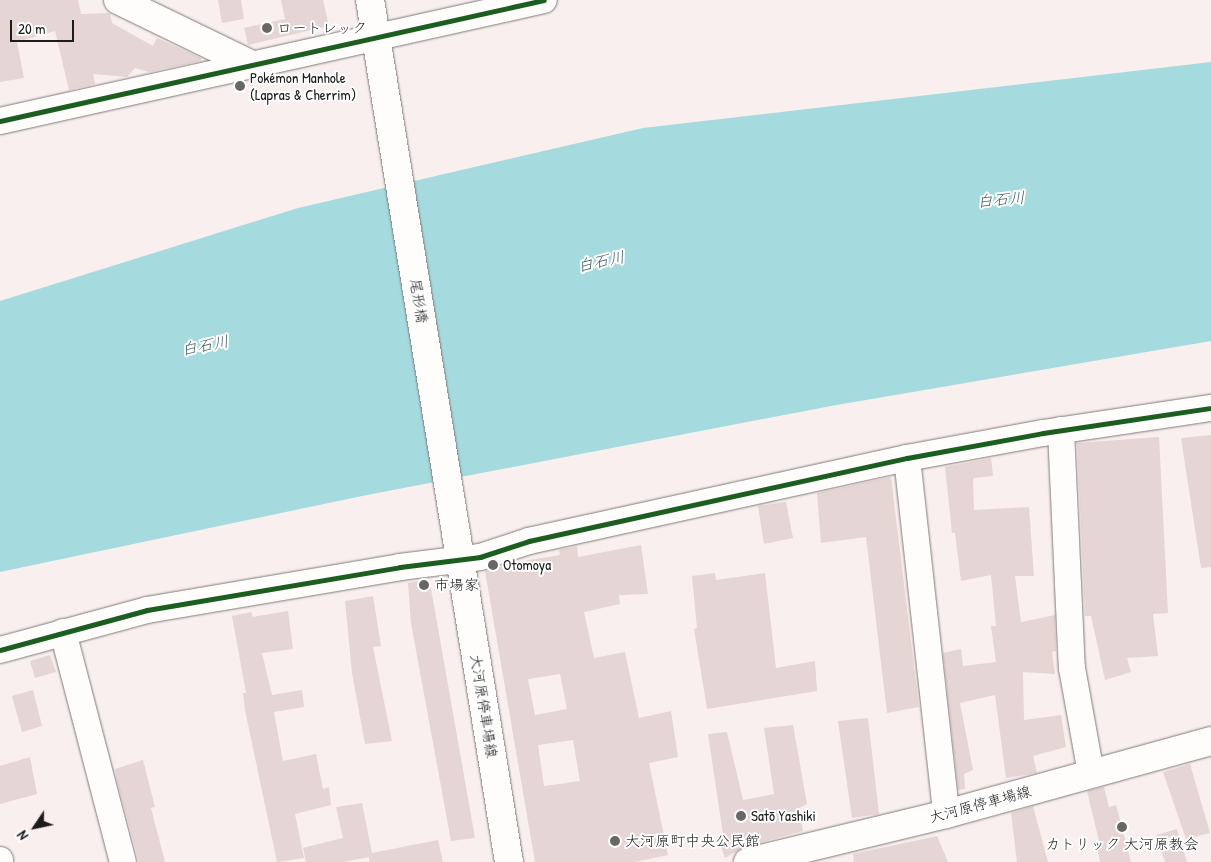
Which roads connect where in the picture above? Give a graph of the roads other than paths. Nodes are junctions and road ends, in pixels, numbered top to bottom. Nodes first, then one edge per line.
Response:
1 (118, 0) edge
2 (370, 0) edge
3 (544, 0) edge
4 (377, 43) junction
5 (248, 63) junction
6 (0, 121) edge
7 (1211, 408) edge
8 (1061, 430) junction
9 (907, 458) junction
10 (460, 555) junction
11 (64, 632) junction
12 (0, 650) edge
13 (1211, 741) edge
14 (1091, 774) junction
15 (946, 814) junction
16 (123, 862) edge
17 (509, 862) edge
18 (748, 862) edge

1 - 5 main road
2 - 4 main road
3 - 4 street
4 - 5 street
4 - 10 main road, 尾形橋
5 - 6 street
7 - 8 street
8 - 9 street
8 - 14 street
9 - 10 street
9 - 15 street
10 - 11 street
10 - 17 main road, 大河原停車場線
11 - 12 street
11 - 16 street
13 - 14 main road, 大河原停車場線
14 - 15 main road, 大河原停車場線
15 - 18 main road, 大河原停車場線

